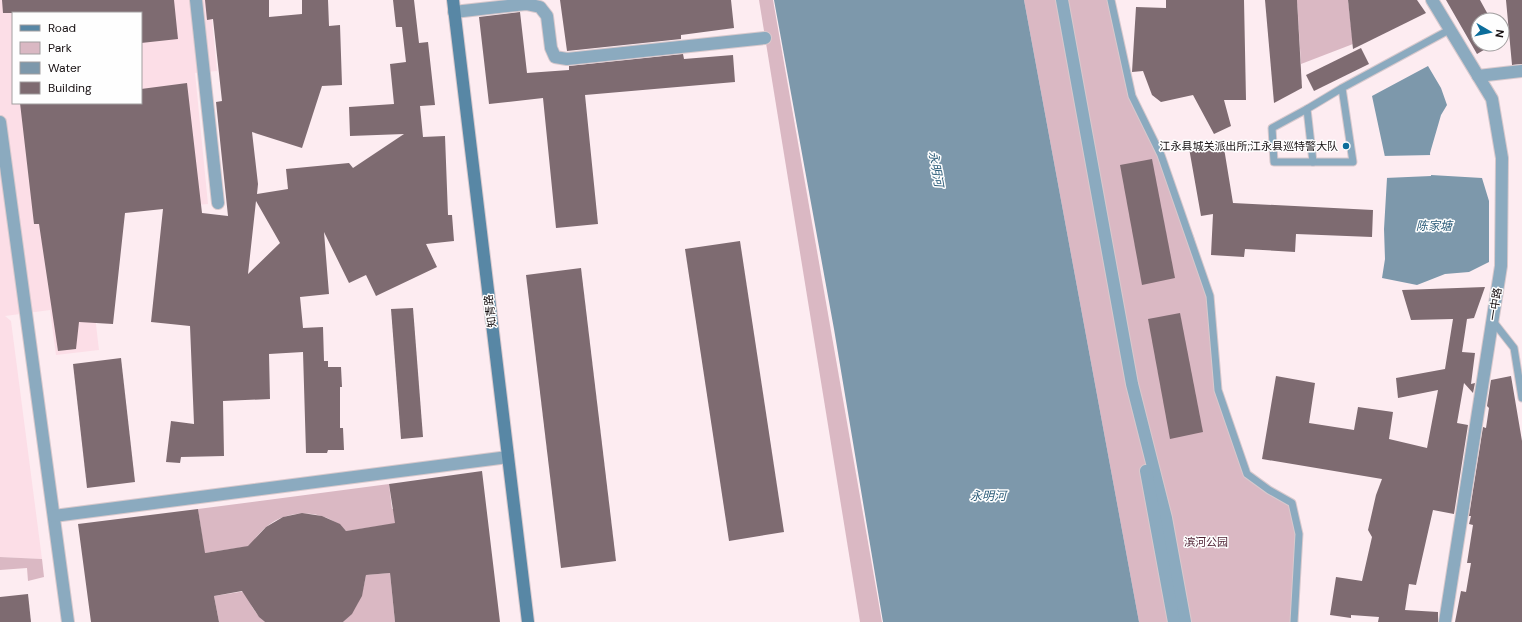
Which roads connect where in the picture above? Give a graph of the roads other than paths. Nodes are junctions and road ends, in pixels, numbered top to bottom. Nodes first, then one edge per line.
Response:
1 (196, 0) edge
2 (453, 0) edge
3 (1062, 0) edge
4 (1111, 0) edge
5 (1432, 0) edge
6 (526, 2) edge
7 (454, 12) junction
8 (1450, 30) junction
9 (765, 38) dead end
10 (1522, 71) edge
11 (1478, 76) junction
12 (1342, 88) junction
13 (1307, 109) junction
14 (0, 122) edge
15 (1313, 162) junction
16 (218, 203) dead end
17 (1492, 320) junction
18 (1518, 350) edge
19 (1136, 398) junction
20 (1522, 398) edge
21 (508, 457) junction
22 (54, 516) junction
23 (68, 622) edge
24 (528, 622) edge
25 (1174, 622) edge
26 (1185, 622) edge
27 (1294, 622) edge
28 (1445, 622) edge

1 - 16 street
2 - 7 main road, 知青路
3 - 19 street
4 - 27 lane
5 - 8 street, 一中路
6 - 7 street
6 - 9 street
7 - 21 main road, 知青路
8 - 11 street, 一中路
8 - 12 lane
10 - 11 street
11 - 17 street, 一中路
12 - 13 lane
12 - 15 lane
13 - 15 lane
13 - 15 lane
14 - 22 street
17 - 18 lane
17 - 28 street, 一中路
18 - 20 lane
19 - 25 street
19 - 26 street
21 - 22 street
21 - 24 main road, 知青路
22 - 23 street

